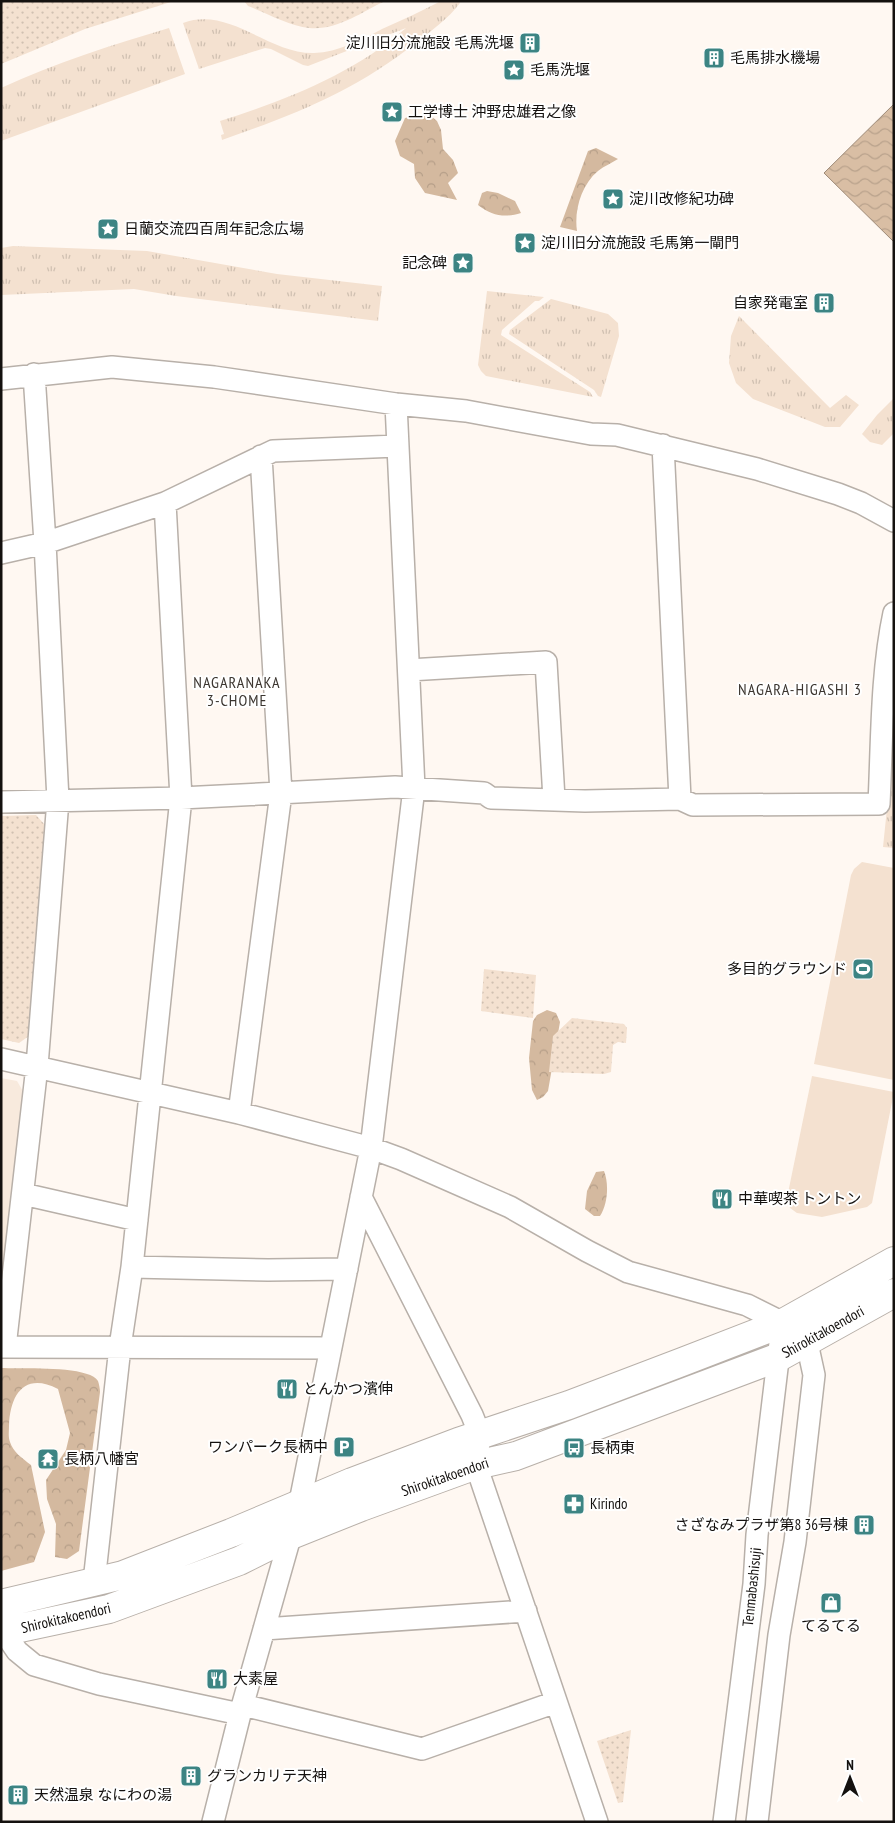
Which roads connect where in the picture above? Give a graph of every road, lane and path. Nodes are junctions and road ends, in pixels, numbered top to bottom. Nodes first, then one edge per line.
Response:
1 (34, 374) junction
2 (1, 379) edge
3 (396, 404) junction
4 (397, 446) junction
5 (663, 446) junction
6 (261, 456) junction
7 (165, 503) junction
8 (894, 521) edge
9 (45, 542) junction
10 (1, 553) edge
11 (894, 613) edge
12 (409, 670) junction
13 (414, 788) junction
14 (281, 794) junction
15 (181, 798) junction
16 (554, 799) junction
17 (680, 799) junction
18 (58, 800) junction
19 (1, 802) edge
20 (1, 1059) edge
21 (37, 1066) junction
22 (150, 1094) junction
23 (239, 1113) junction
24 (371, 1148) junction
25 (23, 1194) junction
26 (361, 1197) junction
27 (137, 1220) junction
28 (894, 1261) edge
29 (132, 1267) junction
30 (347, 1269) junction
31 (894, 1293) edge
32 (783, 1323) junction
33 (807, 1343) junction
34 (3, 1347) edge
35 (120, 1347) junction
36 (331, 1348) junction
37 (779, 1357) junction
38 (728, 1376) junction
39 (771, 1419) junction
40 (480, 1435) junction
41 (476, 1465) junction
42 (300, 1502) junction
43 (290, 1535) junction
44 (94, 1582) junction
45 (1, 1604) edge
46 (526, 1611) junction
47 (264, 1629) junction
48 (2, 1632) edge
49 (556, 1702) junction
50 (242, 1710) junction
51 (213, 1822) edge
52 (597, 1822) edge
53 (724, 1822) edge
54 (757, 1822) edge

1 - 2 street
1 - 3 street
1 - 9 street
3 - 4 street
3 - 5 street
4 - 6 street
4 - 12 street
5 - 8 street
5 - 17 street
6 - 7 street
6 - 14 street
7 - 9 street
7 - 15 street
9 - 10 street
9 - 18 street
11 - 17 street
12 - 13 street
12 - 16 street
13 - 14 street
13 - 16 street
13 - 24 street
14 - 15 street
14 - 23 street
15 - 18 street
15 - 22 street
16 - 17 street
18 - 19 street
18 - 21 street
20 - 21 street
21 - 22 street
21 - 25 street
22 - 23 street
22 - 27 street
23 - 24 street
24 - 26 street
24 - 32 street
25 - 27 street
25 - 34 street
26 - 30 street
26 - 40 street
27 - 29 street
28 - 32 main road, Shirokitakoendori
29 - 30 street
29 - 35 street
30 - 36 street
31 - 33 main road, Shirokitakoendori
32 - 33 street
32 - 37 street, Tenmabashisuji
32 - 40 main road, Shirokitakoendori
33 - 37 main road, Shirokitakoendori
33 - 54 street
34 - 35 street
35 - 36 street
35 - 44 street
36 - 42 street
37 - 38 main road, Shirokitakoendori
37 - 39 street, Tenmabashisuji
38 - 39 street
38 - 41 main road, Shirokitakoendori
39 - 53 street, Tenmabashisuji
40 - 41 street
40 - 42 main road, Shirokitakoendori
41 - 43 main road, Shirokitakoendori
41 - 46 street
42 - 43 street
42 - 44 main road, Shirokitakoendori
43 - 47 street
43 - 48 main road, Shirokitakoendori
44 - 45 main road, Shirokitakoendori
46 - 47 street
46 - 49 street
47 - 50 street
48 - 50 street
49 - 50 street
49 - 52 street
50 - 51 street

